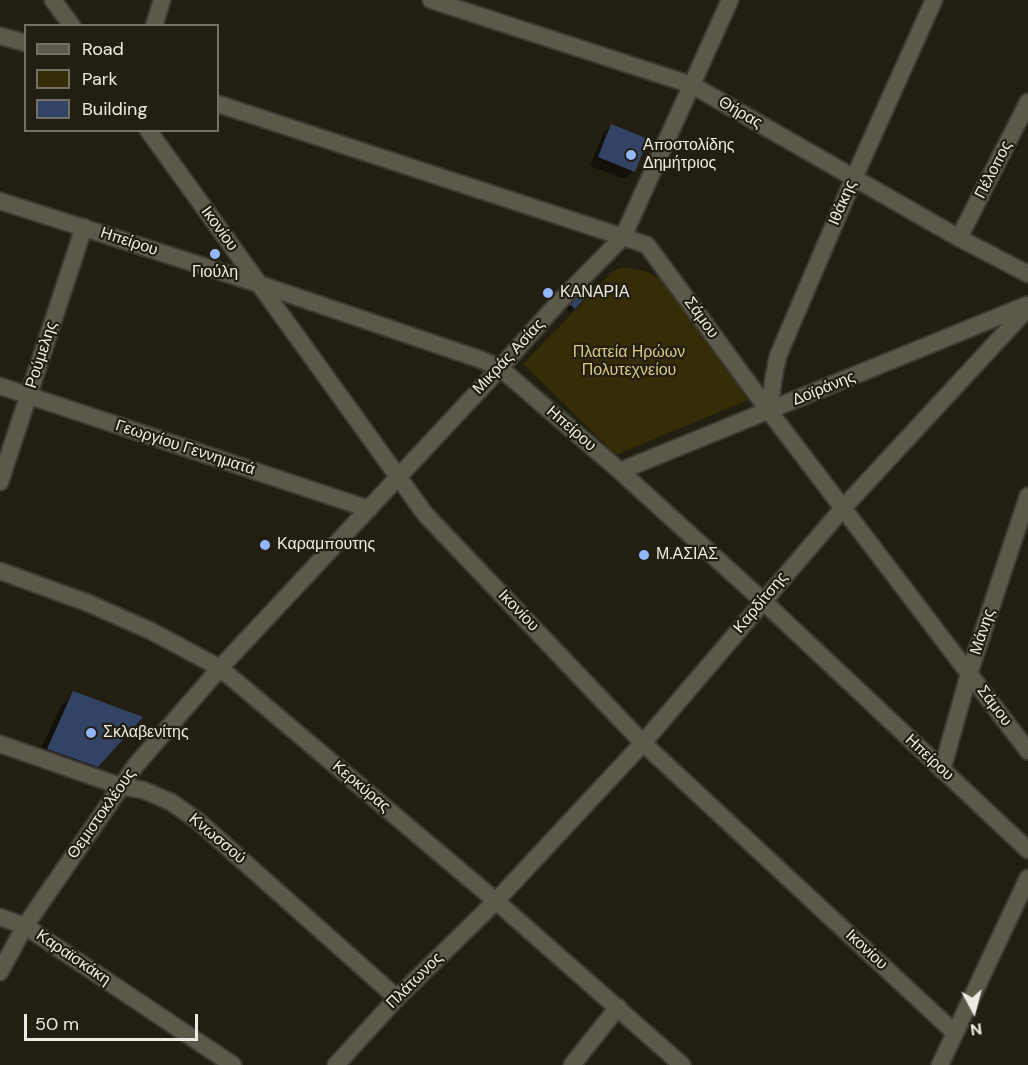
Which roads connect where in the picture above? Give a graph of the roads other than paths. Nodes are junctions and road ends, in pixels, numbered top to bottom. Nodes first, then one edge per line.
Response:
1 (53, 0) edge
2 (162, 0) edge
3 (431, 0) edge
4 (730, 0) edge
5 (934, 0) edge
6 (71, 24) edge
7 (155, 24) edge
8 (0, 36) edge
9 (24, 42) edge
10 (692, 85) junction
11 (1028, 102) edge
12 (219, 104) edge
13 (149, 132) edge
14 (854, 178) junction
15 (0, 201) edge
16 (84, 227) junction
17 (623, 237) junction
18 (959, 238) junction
19 (1028, 274) edge
20 (259, 284) junction
21 (1028, 306) edge
22 (500, 368) junction
23 (0, 386) edge
24 (29, 396) junction
25 (769, 411) junction
26 (620, 471) junction
27 (399, 477) junction
28 (0, 482) edge
29 (1028, 496) edge
30 (843, 508) junction
31 (369, 509) junction
32 (0, 571) edge
33 (763, 601) junction
34 (220, 668) junction
35 (969, 674) junction
36 (643, 743) junction
37 (0, 744) edge
38 (1028, 751) edge
39 (942, 770) junction
40 (120, 786) junction
41 (1028, 850) edge
42 (1028, 878) edge
43 (496, 901) junction
44 (0, 918) edge
45 (25, 926) junction
46 (0, 972) edge
47 (397, 998) junction
48 (618, 1007) junction
49 (955, 1033) junction
50 (233, 1065) edge
51 (336, 1065) edge
52 (572, 1065) edge
53 (682, 1065) edge
54 (940, 1065) edge

1 - 6 street
2 - 7 street
3 - 10 street, Θήρας
4 - 10 street, Μικράς Ασίας
5 - 14 street, Ιθάκης
8 - 9 street
10 - 14 street, Θήρας
10 - 17 street, Μικράς Ασίας
11 - 18 street, Πέλοπος
12 - 17 street, Σάμου
13 - 20 street, Ικονίου
14 - 18 street, Θήρας
14 - 25 street, Ιθάκης
15 - 16 street, Ηπείρου
16 - 20 street, Ηπείρου
16 - 24 street, Ρούμελης
17 - 22 street, Μικράς Ασίας
17 - 25 street, Σάμου
18 - 19 street, Θήρας
20 - 22 street, Ηπείρου
20 - 27 street, Ικονίου
21 - 25 street, Δοϊράνης
21 - 30 street, Καρδίτσης
22 - 26 street, Ηπείρου
22 - 27 street, Μικράς Ασίας
23 - 24 street, Γεωργίου Γεννηματά
24 - 28 street, Ρούμελης
24 - 31 street, Γεωργίου Γεννηματά
25 - 26 street, Δοϊράνης
25 - 30 street, Σάμου
26 - 33 street, Ηπείρου
27 - 31 street, Μικράς Ασίας
27 - 36 street, Ικονίου
29 - 35 street, Μάνης
30 - 33 street, Καρδίτσης
30 - 35 street, Σάμου
31 - 34 street, Μικράς Ασίας
32 - 34 street, Κερκύρας
33 - 36 street, Καρδίτσης
33 - 39 street, Ηπείρου
34 - 40 street, Θεμιστοκλέους
34 - 43 street, Κερκύρας
35 - 38 street, Σάμου
35 - 39 street, Μάνης
36 - 43 street, Καρδίτσης
36 - 49 street, Ικονίου
37 - 40 street, Κνωσσού
39 - 41 street, Ηπείρου
40 - 45 street, Θεμιστοκλέους
40 - 47 street, Κνωσσού
42 - 49 street
43 - 47 street, Πλάτωνος
43 - 48 street, Κερκύρας
44 - 45 street, Καραϊσκάκη
45 - 46 street, Θεμιστοκλέους
45 - 50 street, Καραϊσκάκη
47 - 51 street, Πλάτωνος
48 - 52 street
48 - 53 street, Κερκύρας
49 - 54 street

